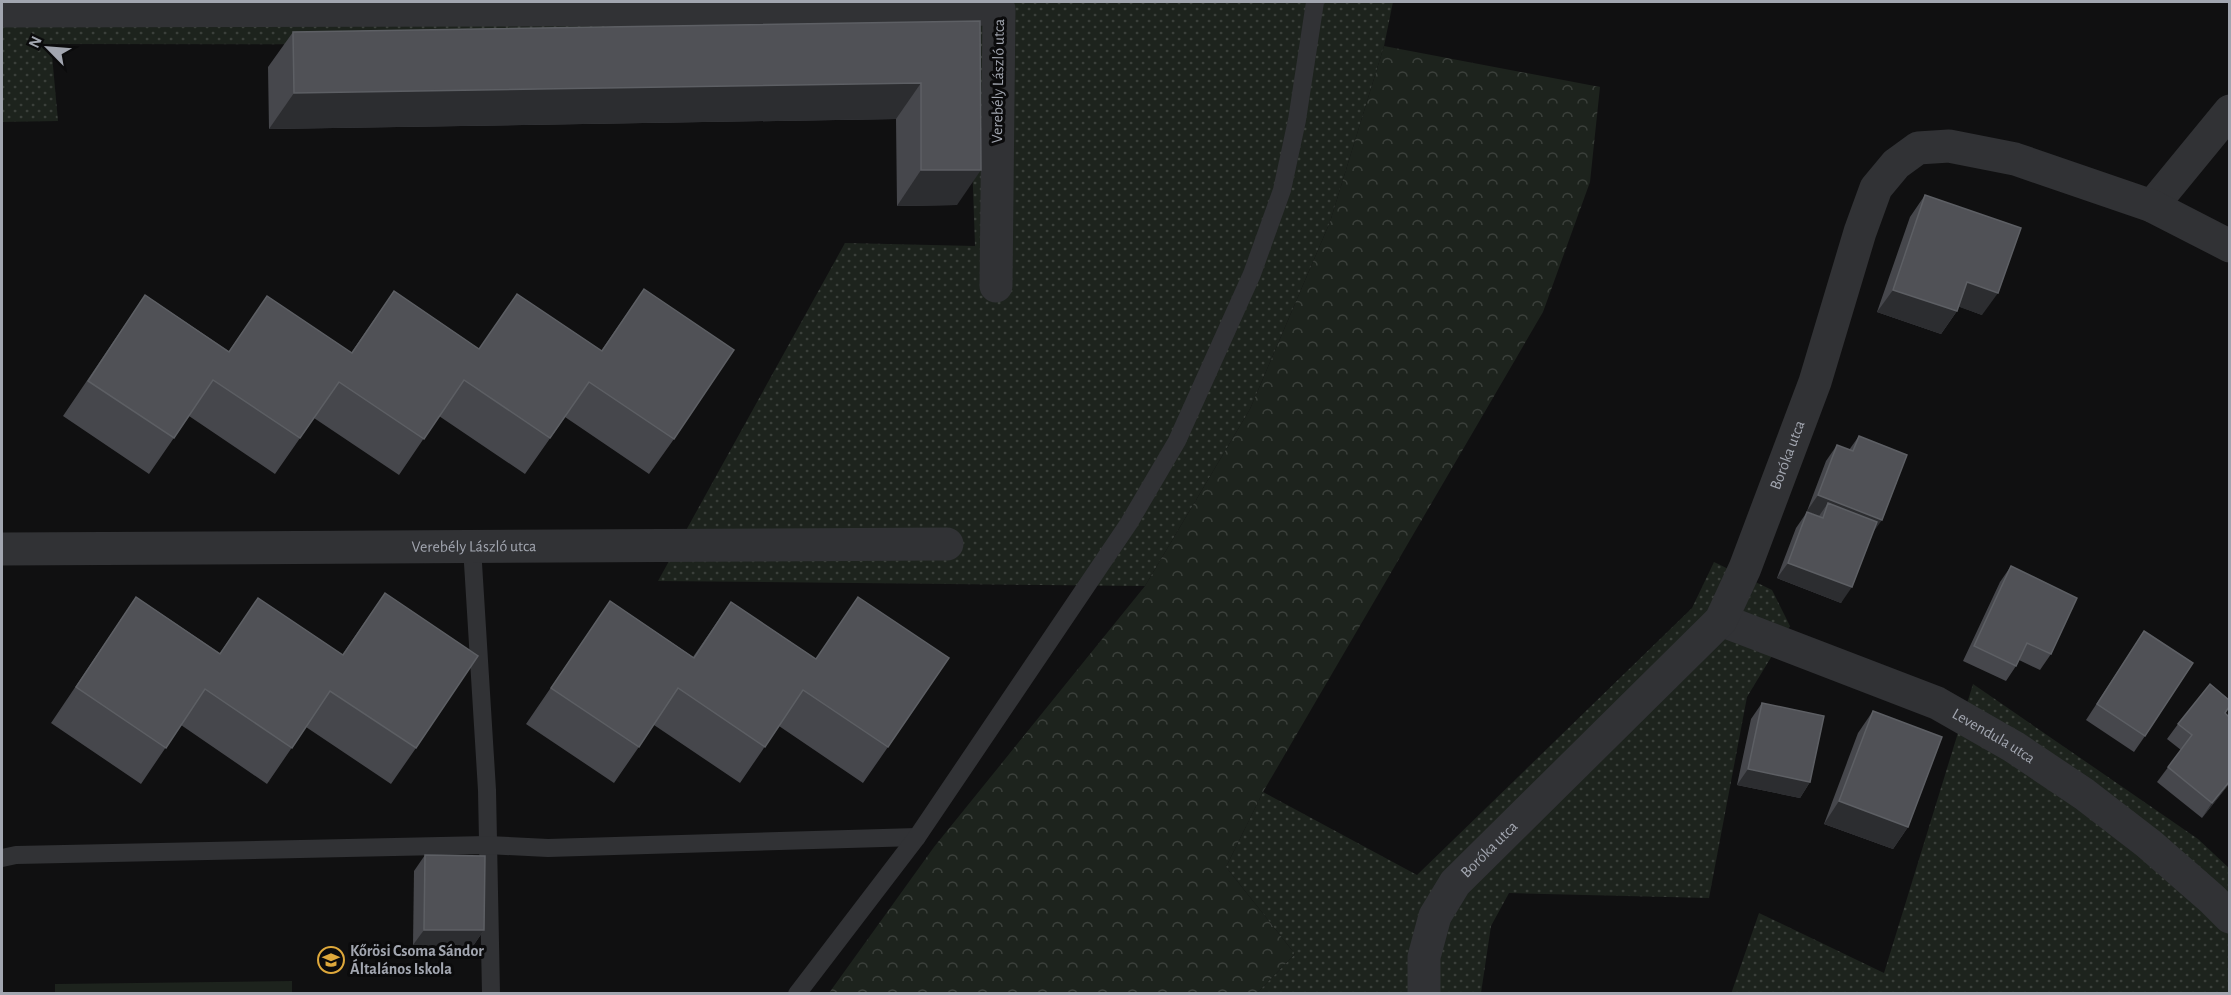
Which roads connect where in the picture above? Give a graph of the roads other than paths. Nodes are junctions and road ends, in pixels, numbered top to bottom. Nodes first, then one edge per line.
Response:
1 (1315, 2) edge
2 (2, 11) edge
3 (2229, 111) edge
4 (2152, 206) junction
5 (2229, 246) edge
6 (996, 286) dead end
7 (947, 544) dead end
8 (472, 547) junction
9 (2, 549) edge
10 (1721, 620) junction
11 (916, 837) junction
12 (487, 845) junction
13 (2, 858) edge
14 (2229, 917) edge
15 (491, 993) edge
16 (797, 993) edge
17 (1424, 993) edge

1 - 11 lane
2 - 6 street, Verebély László utca
3 - 4 street
4 - 5 street, Boróka utca
4 - 10 street, Boróka utca
7 - 8 street, Verebély László utca
8 - 9 street, Verebély László utca
8 - 12 lane
10 - 14 street, Levendula utca
10 - 17 street, Boróka utca
11 - 12 lane
11 - 16 lane
12 - 13 lane
12 - 15 lane

